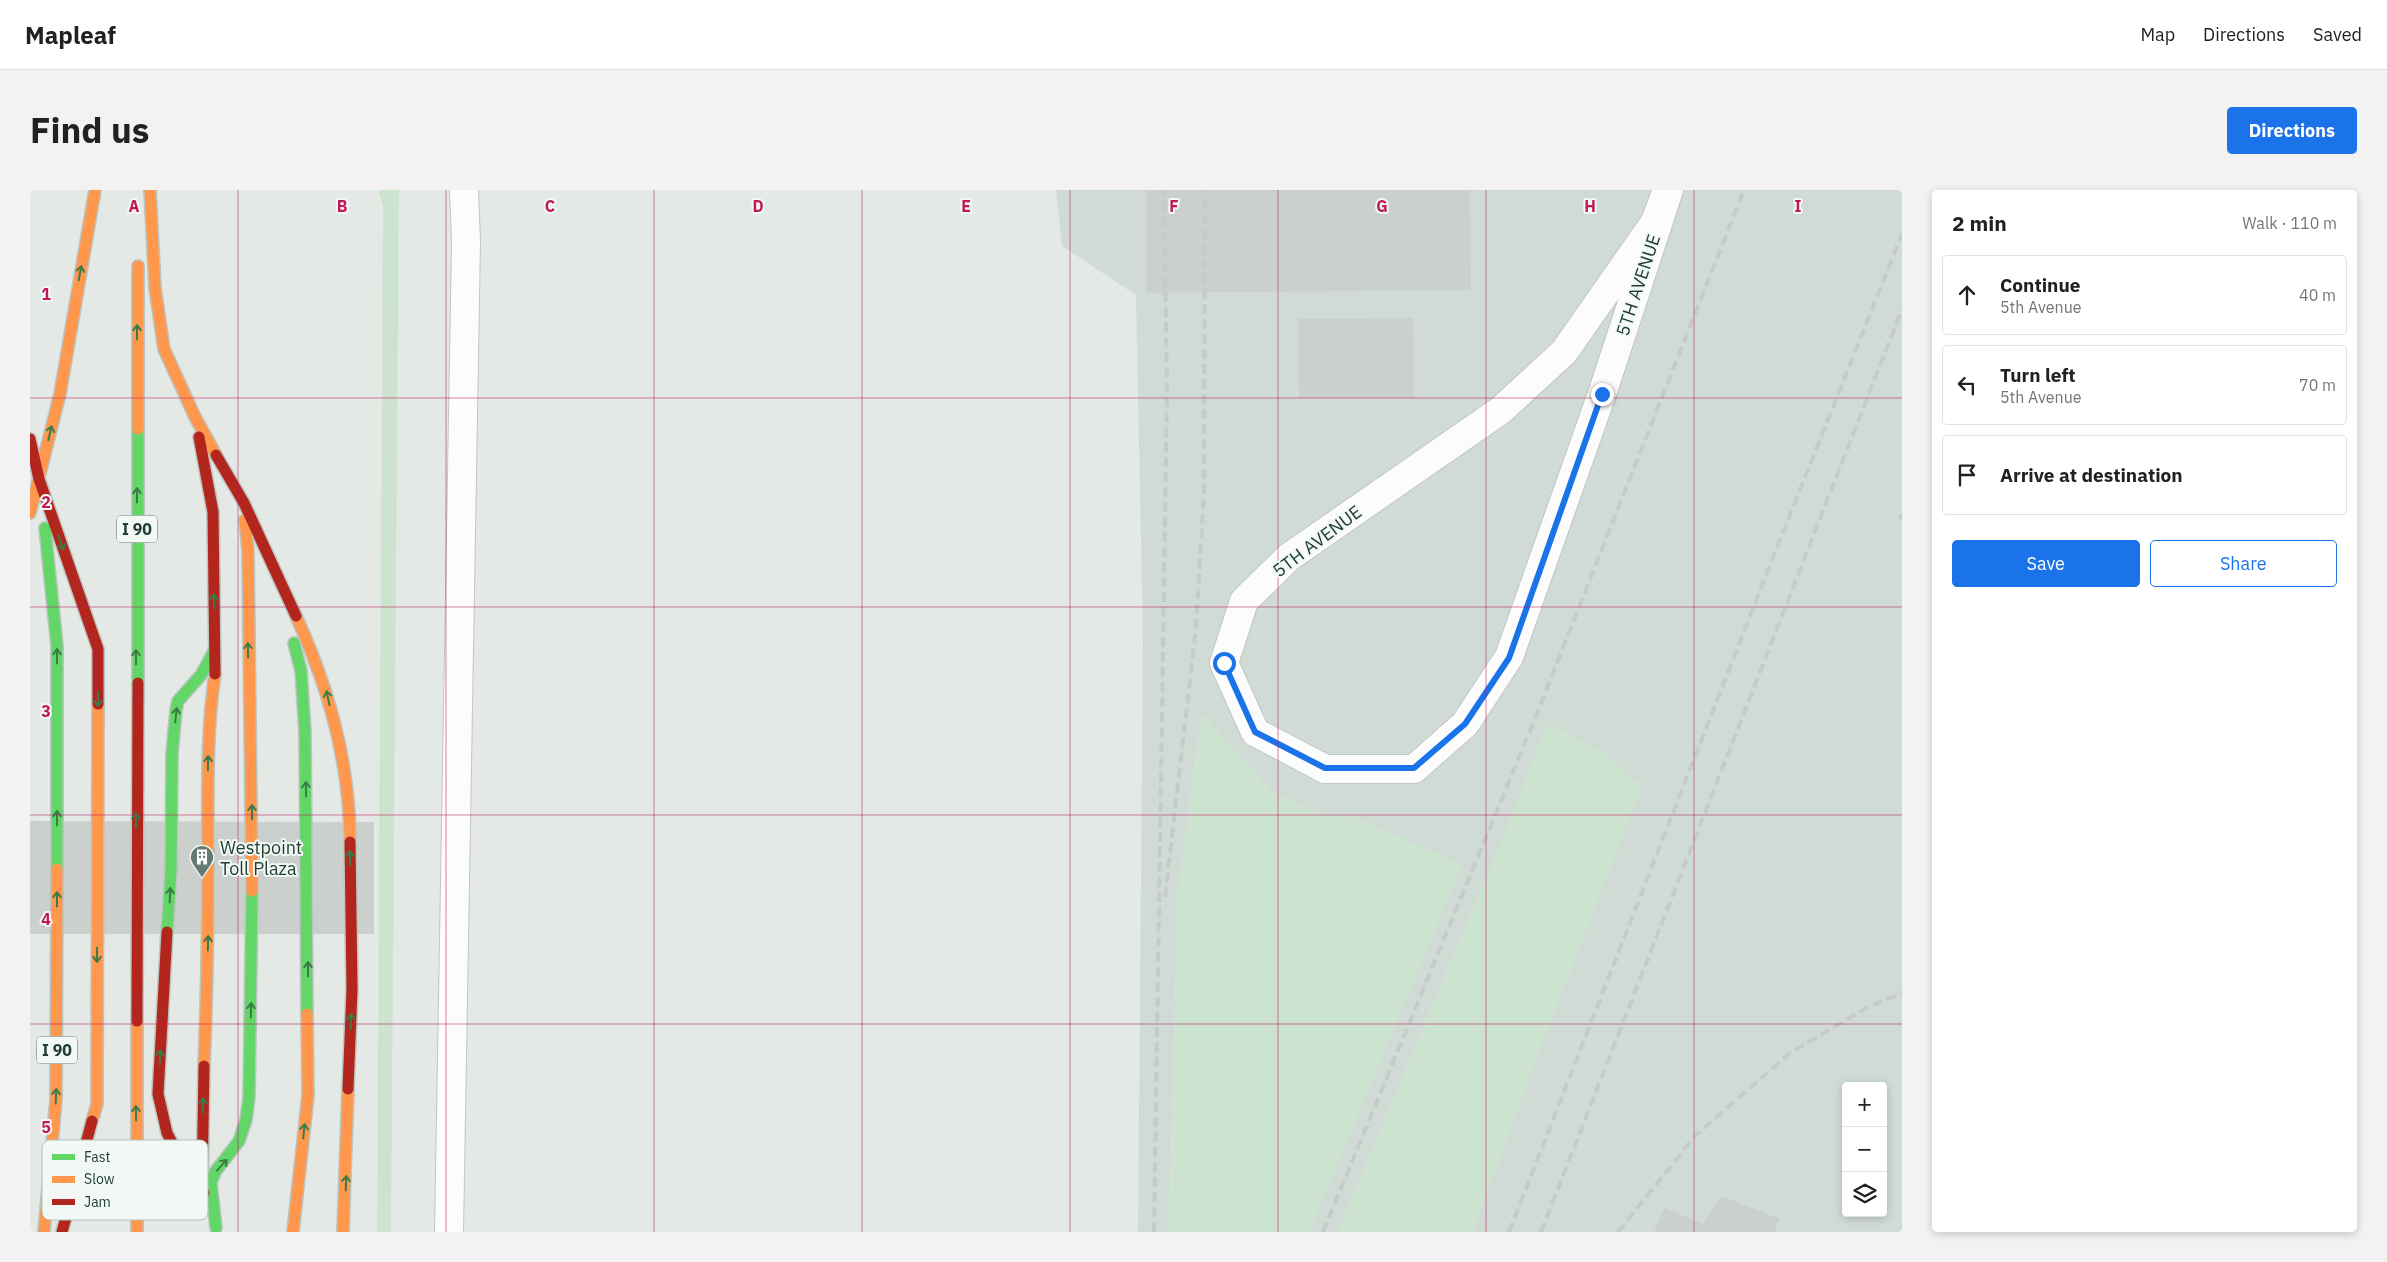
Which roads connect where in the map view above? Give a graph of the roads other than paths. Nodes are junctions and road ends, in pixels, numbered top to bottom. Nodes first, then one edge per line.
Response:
1 (95, 190) edge
2 (138, 190) edge
3 (150, 190) edge
4 (464, 190) edge
5 (1668, 190) edge
6 (138, 249) dead end
7 (153, 260) junction
8 (171, 318) dead end
9 (195, 417) junction
10 (216, 431) dead end
11 (30, 439) edge
12 (40, 481) junction
13 (240, 497) junction
14 (30, 513) edge
15 (34, 539) dead end
16 (279, 579) junction
17 (214, 648) junction
18 (52, 1140) edge
19 (87, 1140) edge
20 (137, 1140) edge
21 (170, 1140) edge
22 (202, 1140) edge
23 (208, 1207) edge
24 (216, 1230) edge
25 (293, 1232) edge
26 (343, 1232) edge
27 (449, 1232) edge

12 -> 1 highway, I 90
2 - 7 highway
3 - 7 highway
4 - 27 street
5 - 5 street, 5TH AVENUE
20 -> 6 highway, I 90
7 - 8 highway
7 - 9 highway
9 - 13 highway
17 -> 9 highway
10 - 13 highway
11 - 12 highway, I 90
12 - 14 highway, I 90
12 - 15 highway, I 90
18 -> 12 highway, I 90
12 -> 19 highway, I 90
13 - 16 highway
24 -> 13 highway
25 -> 16 highway
26 -> 16 highway
21 -> 17 highway
22 -> 17 highway
23 - 24 highway

